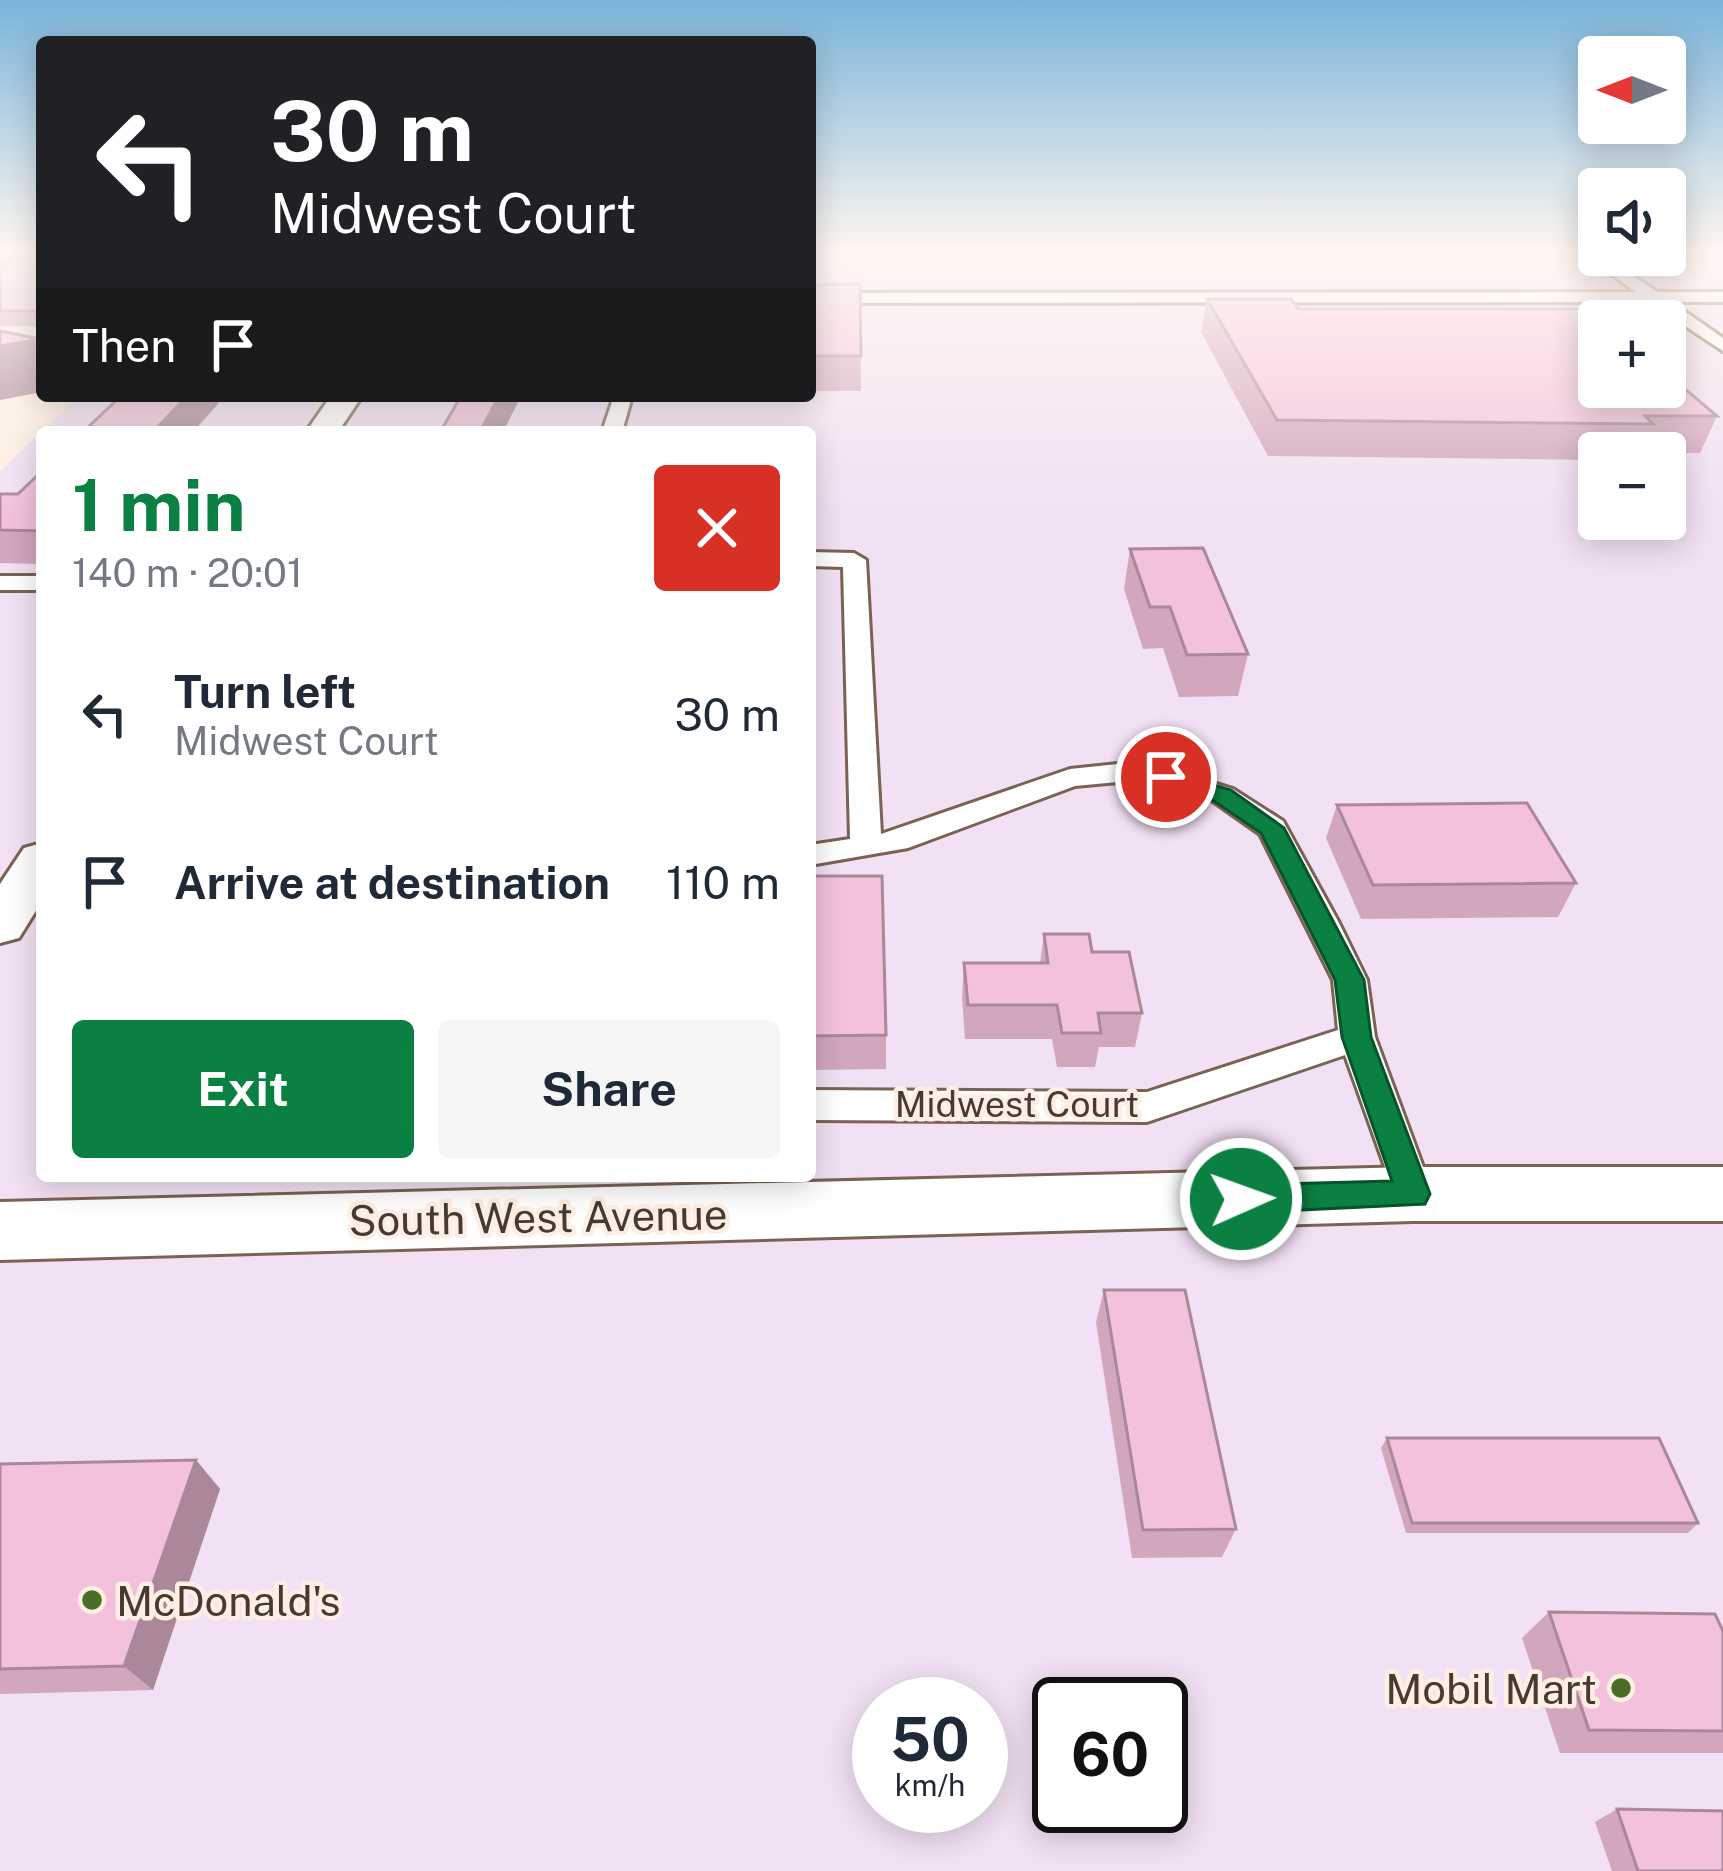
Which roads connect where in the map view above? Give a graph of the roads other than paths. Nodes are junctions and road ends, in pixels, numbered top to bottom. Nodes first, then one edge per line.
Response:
1 (816, 560) edge
2 (0, 583) edge
3 (36, 583) edge
4 (866, 848) junction
5 (816, 854) edge
6 (36, 869) edge
7 (0, 926) edge
8 (1357, 1037) junction
9 (816, 1105) edge
10 (1413, 1194) junction
11 (1723, 1194) edge
12 (0, 1231) edge

1 - 4 street
2 - 3 street
4 - 5 street
4 - 8 street
6 - 7 main road
8 - 9 street, Midwest Court
8 - 10 street
10 - 11 main road, South West Avenue
10 - 12 main road, South West Avenue

